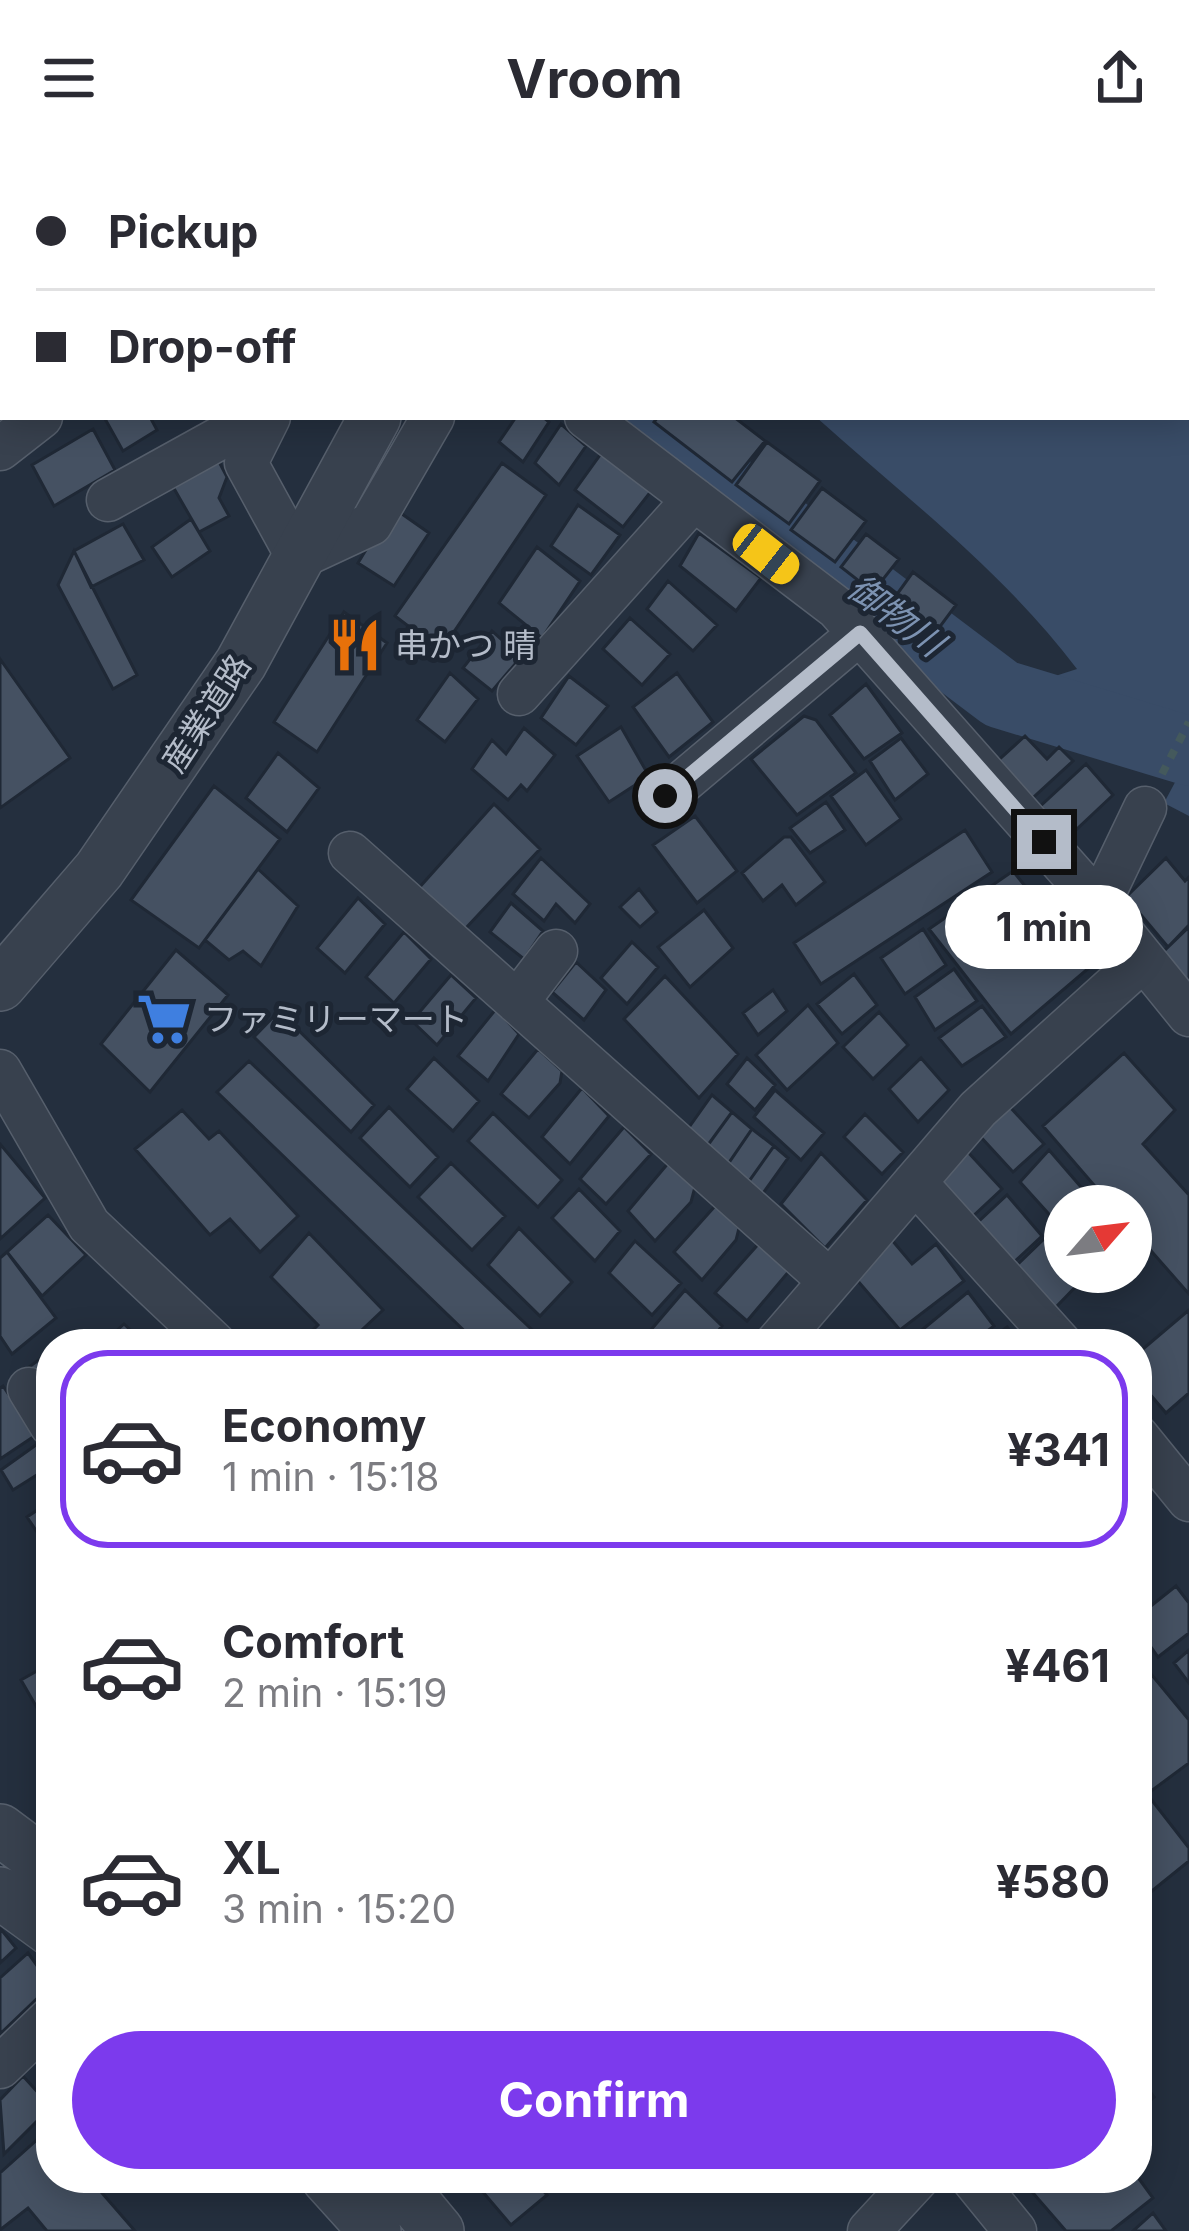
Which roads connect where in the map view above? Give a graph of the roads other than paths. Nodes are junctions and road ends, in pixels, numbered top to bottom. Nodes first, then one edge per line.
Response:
1 (37, 420) edge
2 (253, 420) edge
3 (268, 420) edge
4 (373, 420) edge
5 (431, 420) edge
6 (590, 420) edge
7 (0, 449) edge
8 (694, 499) junction
9 (108, 500) dead end
10 (298, 558) junction
11 (860, 633) junction
12 (519, 694) dead end
13 (665, 796) dead end
14 (1145, 808) road end
15 (350, 853) dead end
16 (1100, 904) junction
17 (556, 951) dead end
18 (1142, 960) junction
19 (0, 985) edge
20 (517, 1002) junction
21 (1189, 1015) edge
22 (0, 1072) edge
23 (915, 1182) junction
24 (830, 1281) junction
25 (199, 1329) edge
26 (789, 1329) edge
27 (1047, 1329) edge
28 (29, 1389) dead end
29 (36, 1400) edge
30 (1152, 1454) edge
31 (1189, 1500) edge
32 (0, 1829) edge
33 (36, 1857) edge
34 (0, 1893) edge
35 (36, 1919) edge
36 (36, 2032) edge
37 (0, 2067) edge
38 (341, 2193) edge
39 (406, 2193) edge
40 (904, 2193) edge
41 (984, 2193) edge
42 (375, 2231) edge
43 (438, 2231) edge
44 (869, 2231) edge
45 (1015, 2231) edge

1 - 7 street
2 - 9 street
3 - 10 street
4 - 10 street, 産業道路
5 - 10 street
6 - 8 street
8 - 11 street
8 - 12 street
10 - 19 street, 産業道路
11 - 13 street
11 - 16 street
14 - 16 street
15 - 20 street
16 - 18 street
17 - 20 street
18 - 21 street
18 - 23 street
20 - 24 street
22 - 25 street
23 - 24 street
23 - 27 street
24 - 26 street
28 - 29 street
30 - 31 street
32 - 33 street
34 - 35 street
36 - 37 street
38 - 42 street
39 - 43 street
40 - 44 street
41 - 45 street

